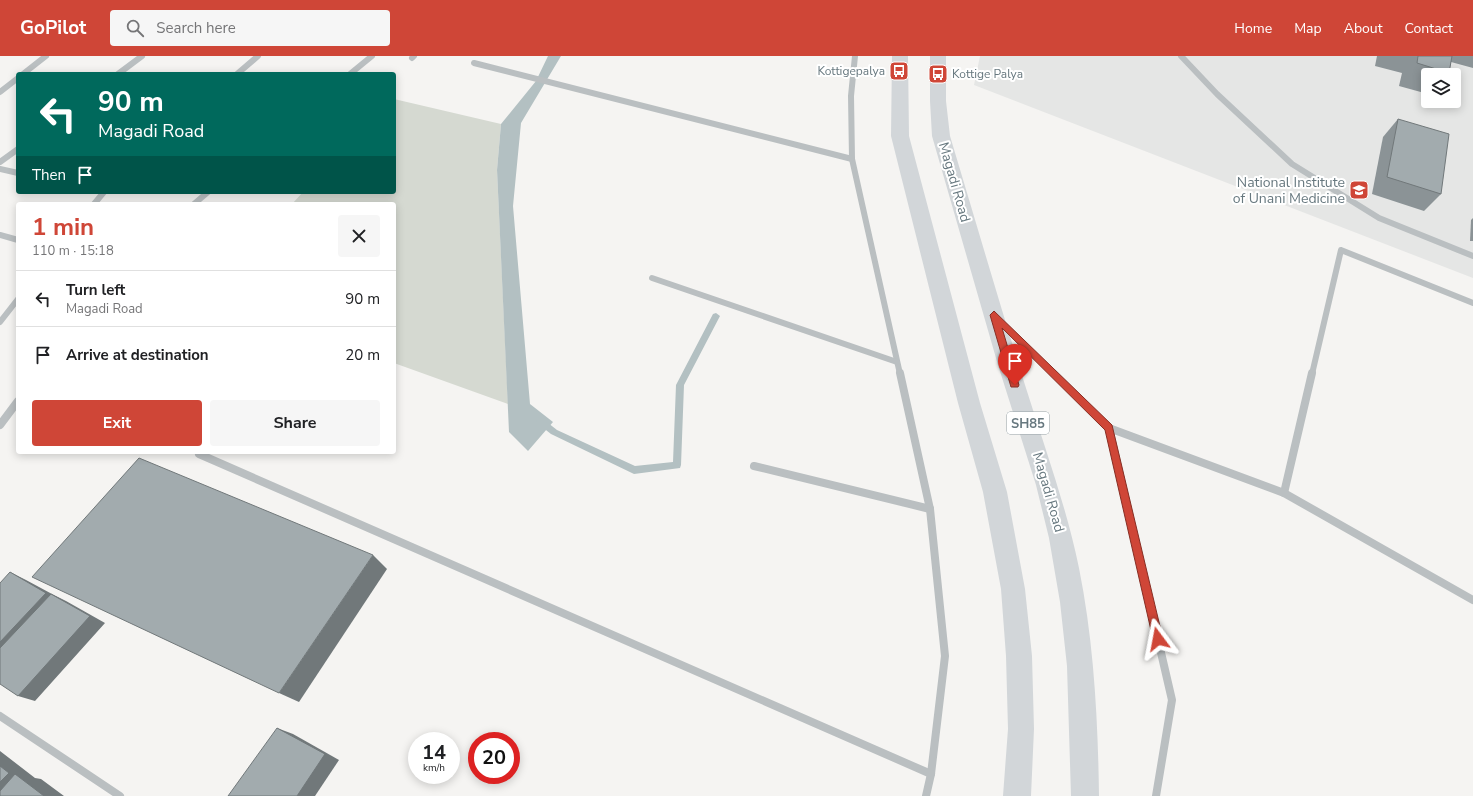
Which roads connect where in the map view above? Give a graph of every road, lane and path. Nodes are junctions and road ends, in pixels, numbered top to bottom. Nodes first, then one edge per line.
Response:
1 (46, 56) edge
2 (142, 56) edge
3 (258, 56) edge
4 (372, 56) edge
5 (854, 56) edge
6 (900, 56) edge
7 (938, 56) edge
8 (1181, 56) edge
9 (474, 63) dead end
10 (26, 72) edge
11 (121, 72) edge
12 (239, 72) edge
13 (352, 72) edge
14 (16, 80) edge
15 (0, 92) edge
16 (16, 150) edge
17 (852, 159) junction
18 (0, 162) edge
19 (0, 169) edge
20 (16, 173) edge
21 (102, 194) edge
22 (206, 194) edge
23 (96, 202) edge
24 (196, 202) edge
25 (0, 235) edge
26 (16, 239) edge
27 (1473, 256) edge
28 (652, 278) dead end
29 (16, 302) edge
30 (1473, 303) edge
31 (994, 315) junction
32 (0, 322) edge
33 (897, 362) junction
34 (16, 404) edge
35 (0, 425) edge
36 (1109, 428) junction
37 (200, 454) dead end
38 (754, 466) dead end
39 (1284, 492) junction
40 (930, 509) junction
41 (1473, 600) edge
42 (0, 716) edge
43 (931, 774) junction
44 (120, 796) edge
45 (926, 796) edge
46 (1017, 796) edge
47 (1085, 796) edge
48 (1156, 796) edge

1 - 10 street
2 - 11 street
3 - 12 street
4 - 13 street
5 - 17 street
6 - 46 main road
7 - 31 main road, Magadi Road / SH85
8 - 27 street
9 - 17 street
14 - 15 street
16 - 18 street
17 - 33 street
19 - 20 street
21 - 23 street
22 - 24 street
25 - 26 street
28 - 33 street
29 - 32 street
30 - 39 street
31 - 36 street
31 - 47 main road, Magadi Road / SH85
33 - 40 street
34 - 35 street
36 - 39 street
36 - 48 street
37 - 43 street
38 - 40 street
39 - 41 street
40 - 43 street
42 - 44 street
43 - 45 street

